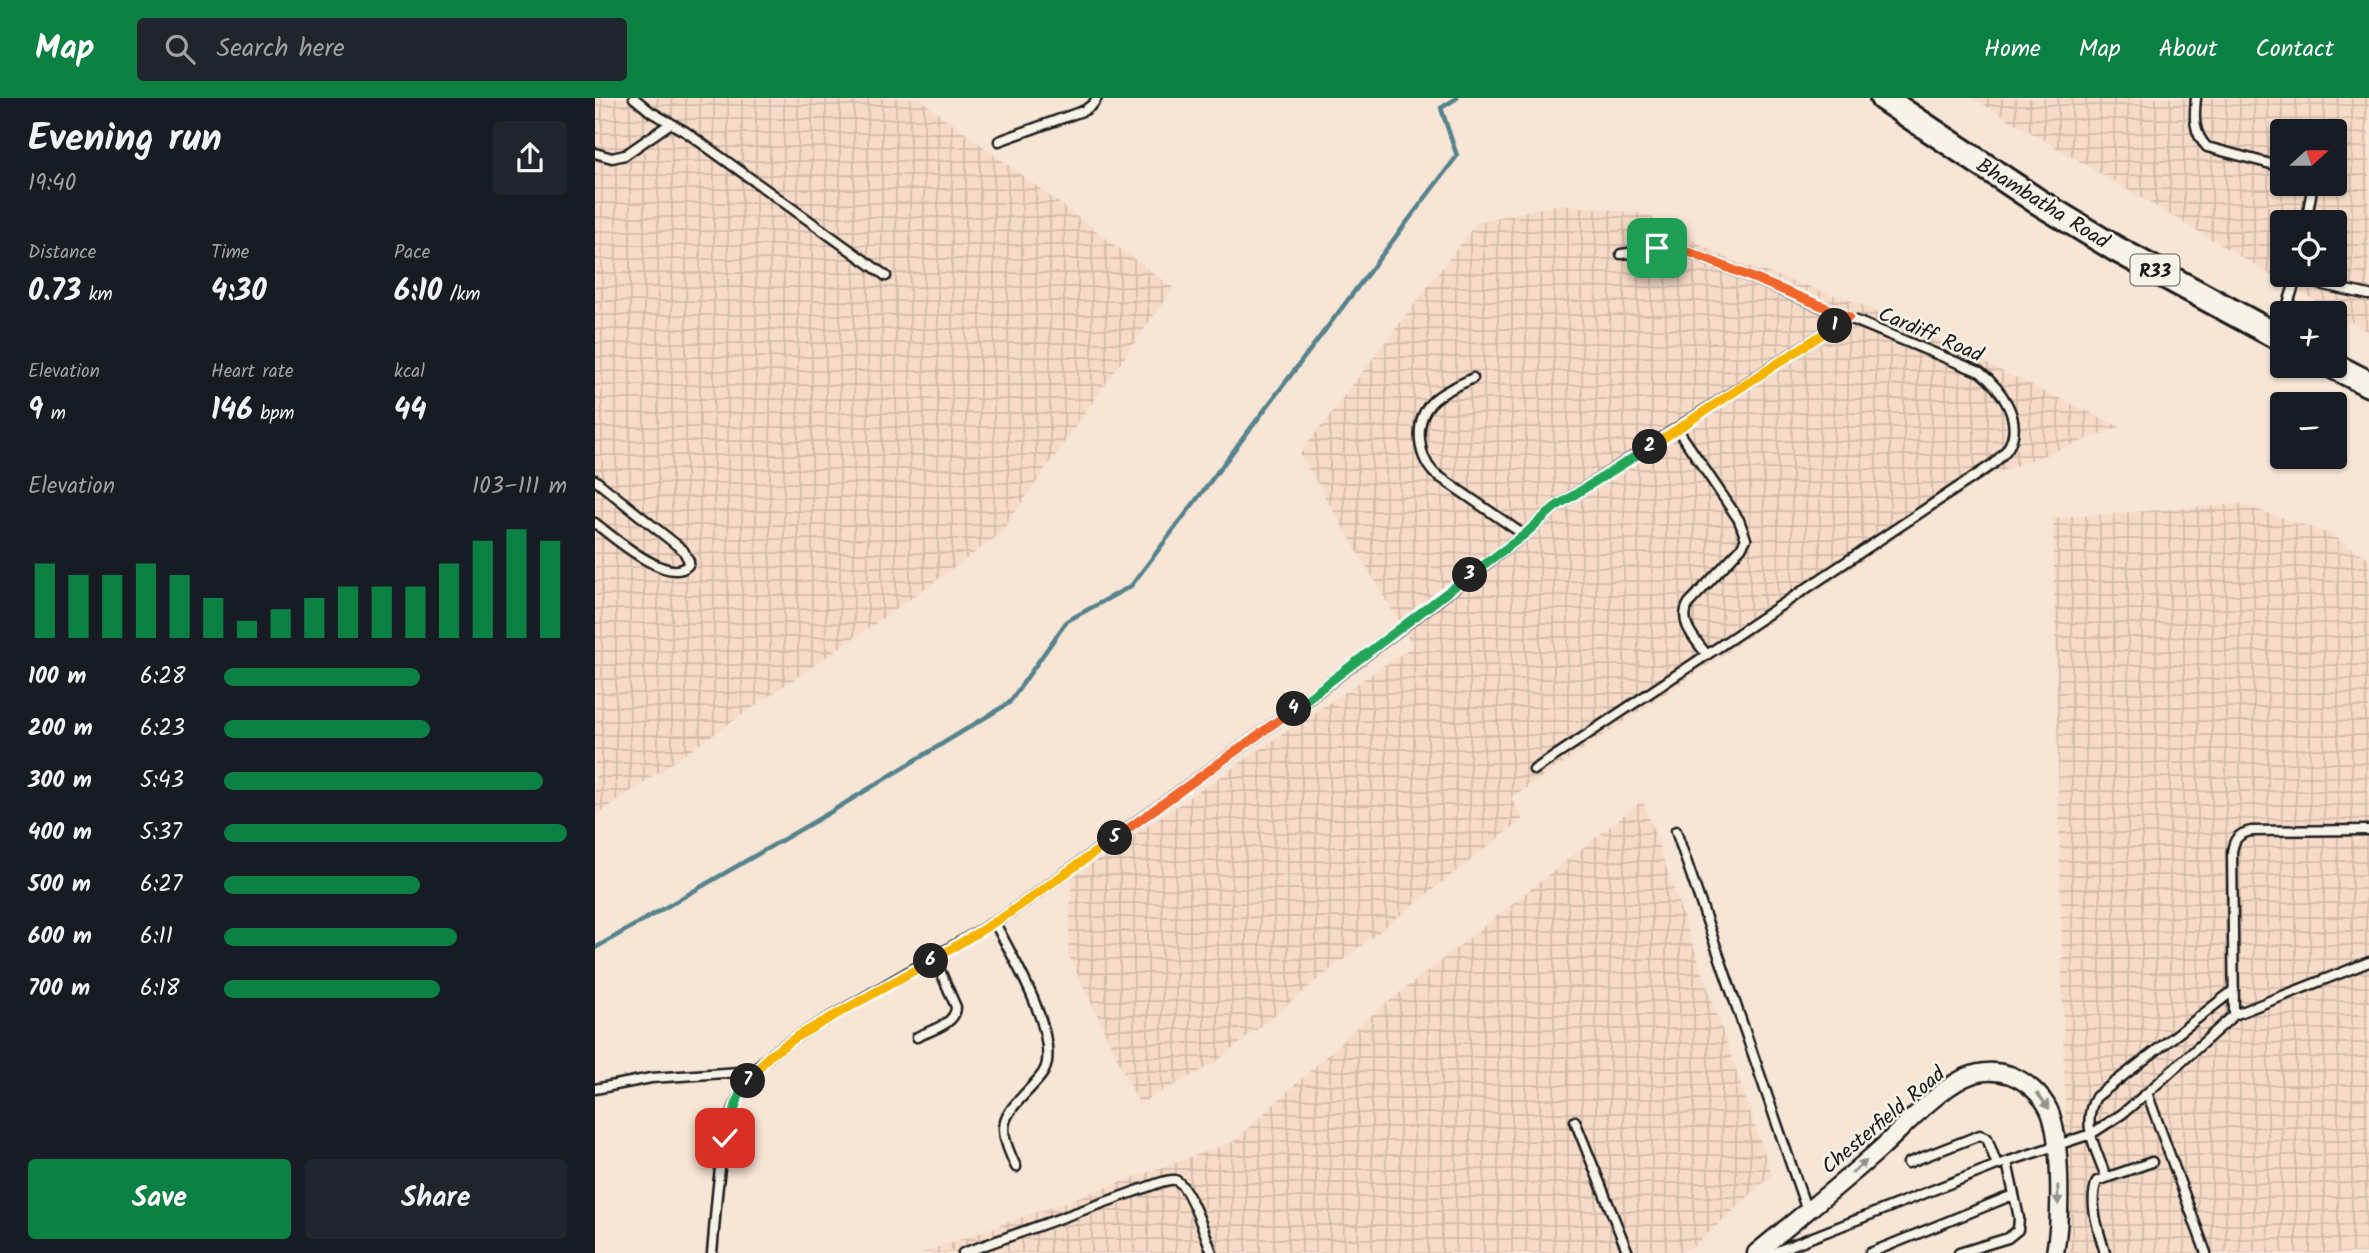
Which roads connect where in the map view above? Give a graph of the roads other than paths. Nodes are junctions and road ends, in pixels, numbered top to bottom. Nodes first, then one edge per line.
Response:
1 (634, 98) edge
2 (1097, 98) edge
3 (1883, 98) edge
4 (2196, 98) edge
5 (671, 123) junction
6 (999, 141) dead end
7 (595, 153) edge
8 (2270, 163) edge
9 (1621, 254) dead end
10 (886, 276) dead end
11 (2337, 287) edge
12 (2369, 295) edge
13 (1849, 317) junction
14 (2270, 324) edge
15 (2347, 373) edge
16 (1473, 378) dead end
17 (2369, 384) edge
18 (1678, 430) junction
19 (595, 481) edge
20 (595, 523) edge
21 (1524, 535) junction
22 (1707, 655) junction
23 (1534, 770) dead end
24 (1676, 831) dead end
25 (2369, 831) edge
26 (995, 923) junction
27 (935, 958) junction
28 (2369, 962) edge
29 (2234, 990) junction
30 (2234, 1015) junction
31 (917, 1037) dead end
32 (754, 1071) junction
33 (595, 1089) edge
34 (2147, 1093) junction
35 (1575, 1121) dead end
36 (2091, 1133) junction
37 (2056, 1144) junction
38 (2007, 1162) junction
39 (2151, 1162) dead end
40 (1908, 1163) dead end
41 (1997, 1165) junction
42 (1017, 1167) dead end
43 (2106, 1177) junction
44 (2013, 1195) junction
45 (1807, 1211) junction
46 (712, 1253) edge
47 (963, 1253) edge
48 (1212, 1253) edge
49 (1628, 1253) edge
50 (1756, 1253) edge
51 (1772, 1253) edge
52 (1870, 1253) edge
53 (1958, 1253) edge
54 (2055, 1253) edge
55 (2105, 1253) edge
56 (2206, 1253) edge

1 - 5 lane
2 - 6 lane
3 - 14 main road, Bhambatha Road / R33
4 - 8 lane
5 - 7 lane
5 - 10 lane
9 - 13 lane
11 - 12 lane
13 - 18 lane, Cardiff Road
13 - 22 lane, Cardiff Road
15 - 17 main road
16 - 21 lane
18 - 21 lane, Cardiff Road
18 - 22 lane
19 - 20 lane
21 - 26 lane, Cardiff Road
22 - 23 lane, Cardiff Road
24 - 45 lane
25 - 29 lane
26 - 27 lane, Cardiff Road
26 - 42 lane
27 - 31 lane
27 - 32 lane, Cardiff Road
28 - 30 lane
29 - 30 lane
29 - 36 lane
30 - 34 lane
32 - 33 lane
32 - 46 lane, Cardiff Road
34 - 36 lane
34 - 56 lane
35 - 49 lane
36 - 37 lane
36 - 43 lane
37 - 38 lane
45 -> 37 street, Chesterfield Road
37 -> 54 street, Chesterfield Road
38 - 41 lane
38 - 44 lane
39 - 43 lane
40 - 41 lane
41 - 51 lane
43 - 55 lane
44 - 52 lane
44 - 53 lane
45 - 50 street, Chesterfield Road
47 - 48 lane

